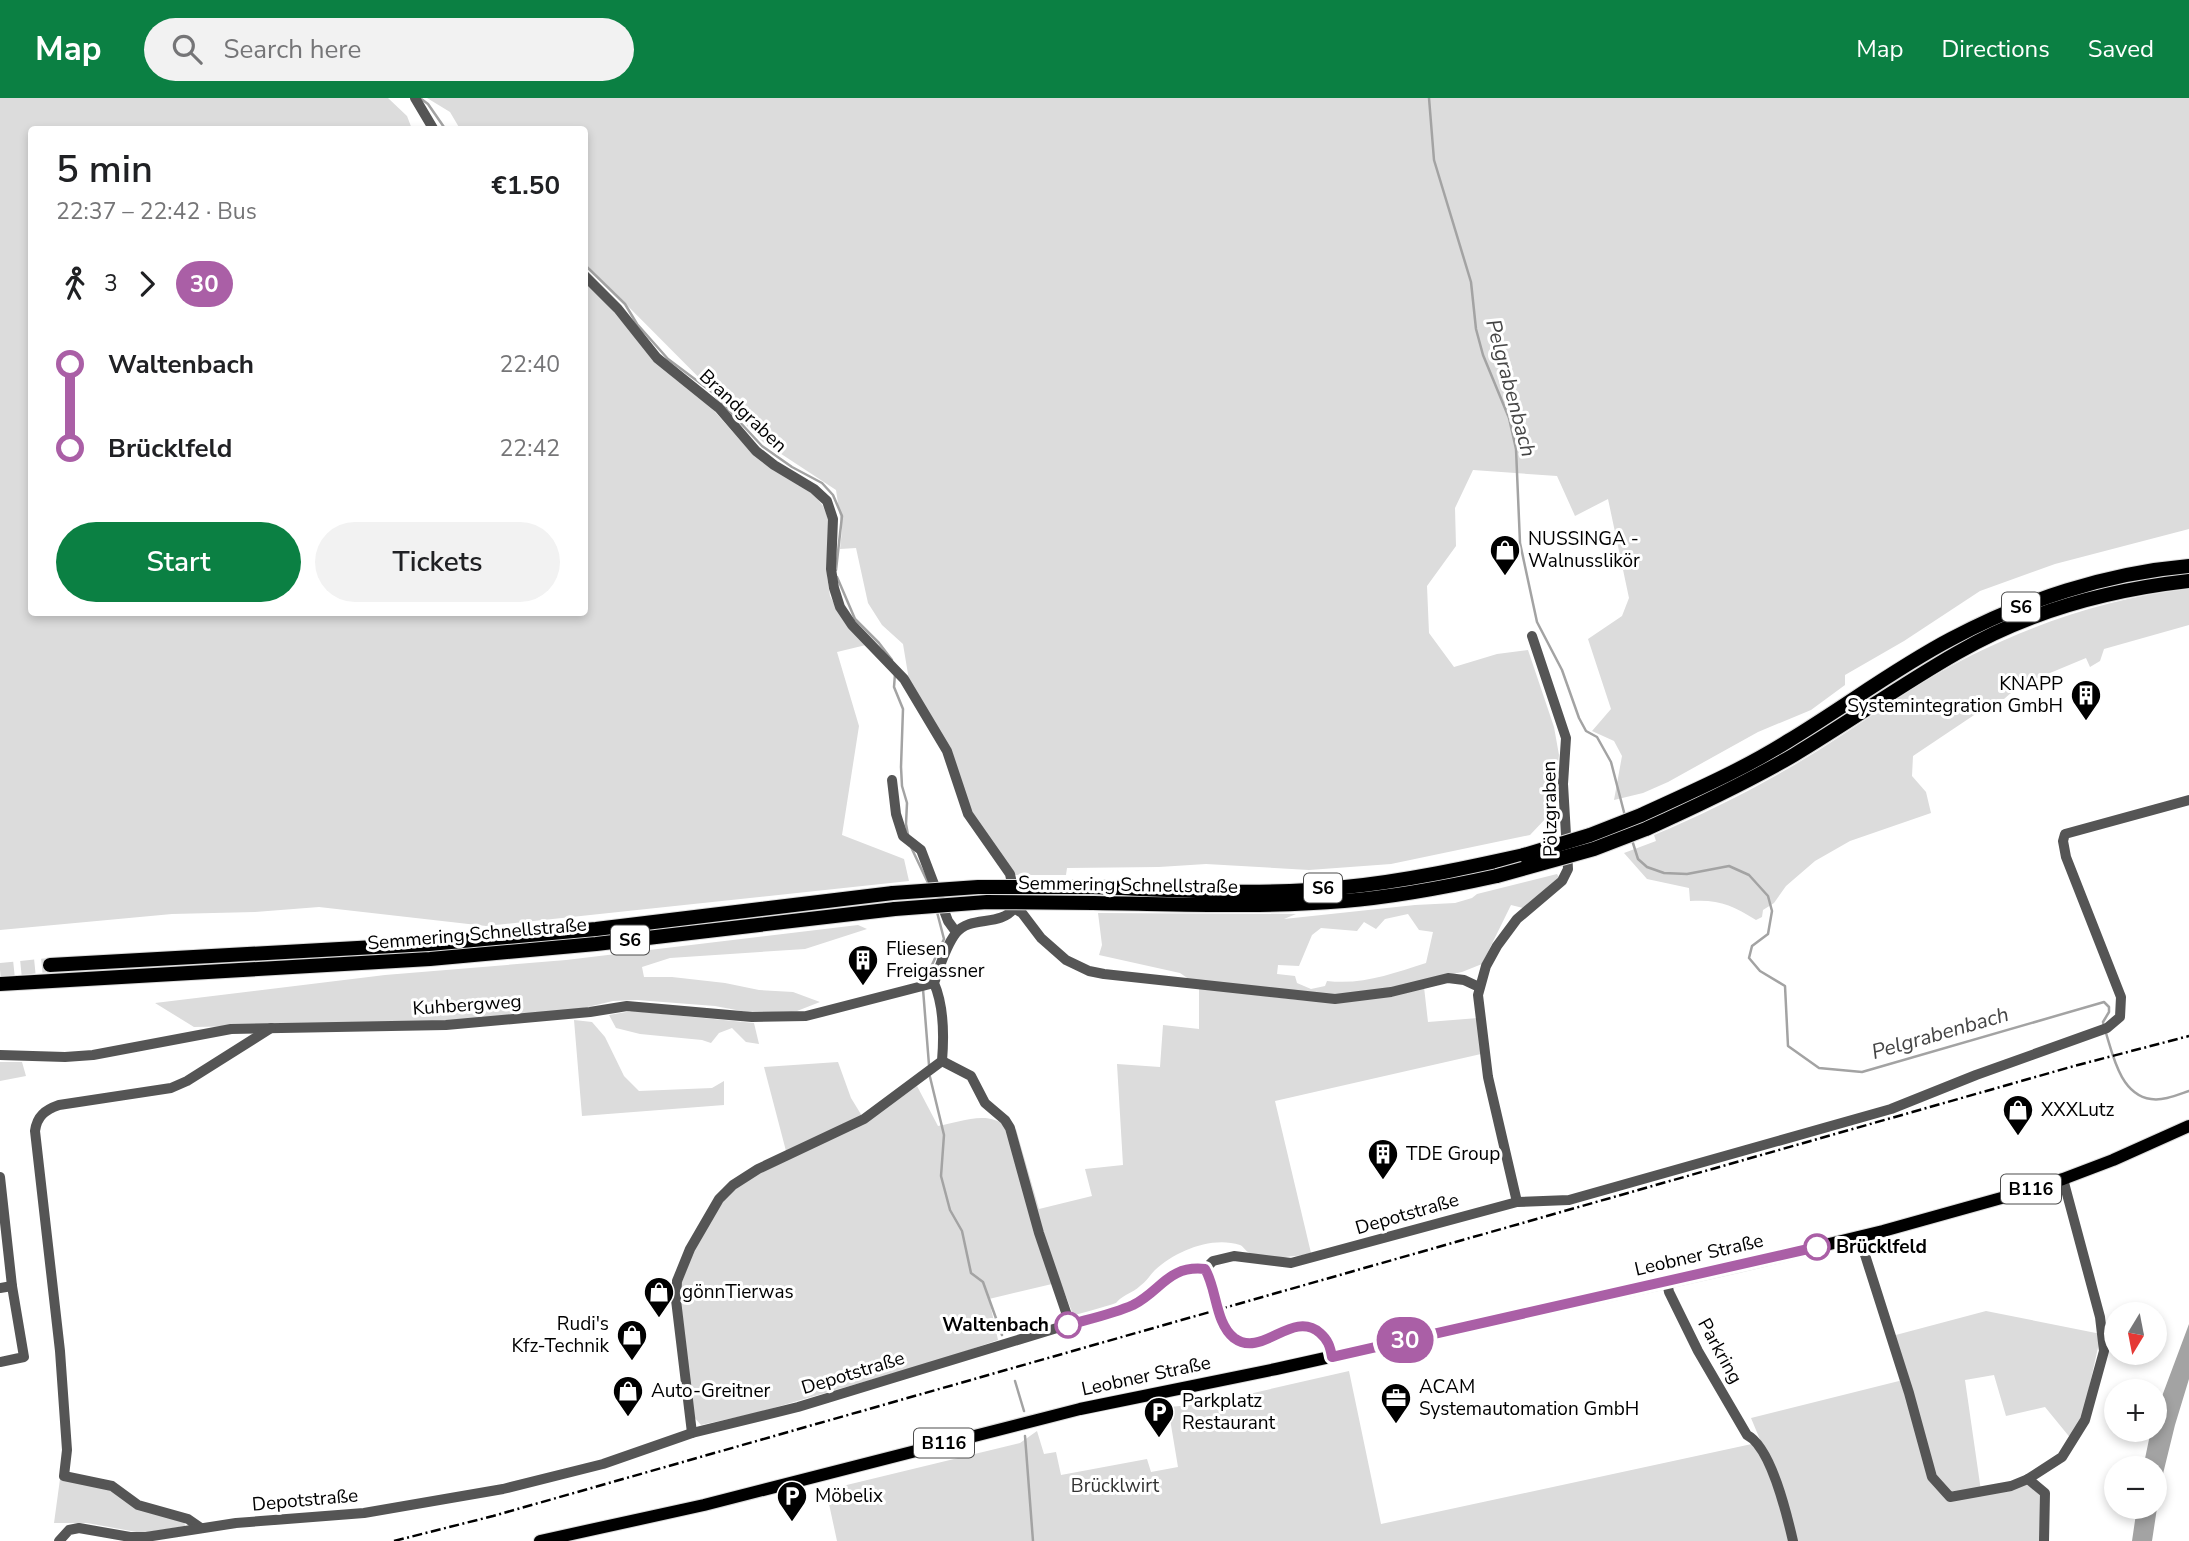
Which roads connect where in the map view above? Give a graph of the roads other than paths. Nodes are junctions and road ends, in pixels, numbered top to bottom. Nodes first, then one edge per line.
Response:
1 (416, 100) edge
2 (432, 126) edge
3 (588, 279) edge
4 (2189, 566) edge
5 (2189, 581) edge
6 (1532, 636) dead end
7 (892, 780) dead end
8 (2189, 800) edge
9 (1644, 822) junction
10 (1014, 908) junction
11 (956, 932) junction
12 (50, 965) tunnel mouth
13 (934, 983) junction
14 (0, 984) edge
15 (1479, 987) junction
16 (271, 1028) junction
17 (0, 1055) edge
18 (942, 1061) junction
19 (2189, 1126) edge
20 (0, 1177) edge
21 (2063, 1178) junction
22 (1517, 1202) junction
23 (2, 1208) edge
24 (1859, 1236) junction
25 (1205, 1269) junction
26 (1667, 1282) junction
27 (12, 1286) junction
28 (0, 1288) edge
29 (1070, 1324) junction
30 (1332, 1357) junction
31 (0, 1362) edge
32 (692, 1433) junction
33 (2028, 1479) junction
34 (201, 1528) junction
35 (59, 1541) edge
36 (540, 1541) edge
37 (1793, 1541) edge
38 (2043, 1541) edge

1 - 2 street
3 - 10 street, Brandgraben
4 - 9 highway, Semmering Schnellstraße / S6
5 - 9 highway, Semmering Schnellstraße / S6
6 - 15 street, Pölzgraben
7 - 11 street
8 - 22 street, Depotstraße
9 - 12 highway, Semmering Schnellstraße / S6, bridge
9 - 14 highway, Semmering Schnellstraße / S6, bridge
10 - 11 street
10 - 15 street
11 - 13 street
13 - 16 street, Kuhbergweg
13 - 18 street
15 - 22 street, Pölzgraben
16 - 17 street, Kuhbergweg
16 - 34 street
18 - 29 street
18 - 32 street
19 - 21 main road, Leobner Straße / B116
20 - 23 street
21 - 24 main road, Leobner Straße / B116
21 - 33 street
22 - 25 street, Depotstraße
23 - 27 street
24 - 26 main road, Leobner Straße / B116
24 - 33 street
25 - 29 street, Depotstraße
25 - 30 street
26 - 30 main road, Leobner Straße / B116
26 - 37 street, Parkring
27 - 28 street
27 - 31 street
29 - 32 street, Depotstraße
30 - 36 main road, Leobner Straße / B116
32 - 34 street, Depotstraße
33 - 38 street
34 - 35 street, Depotstraße

